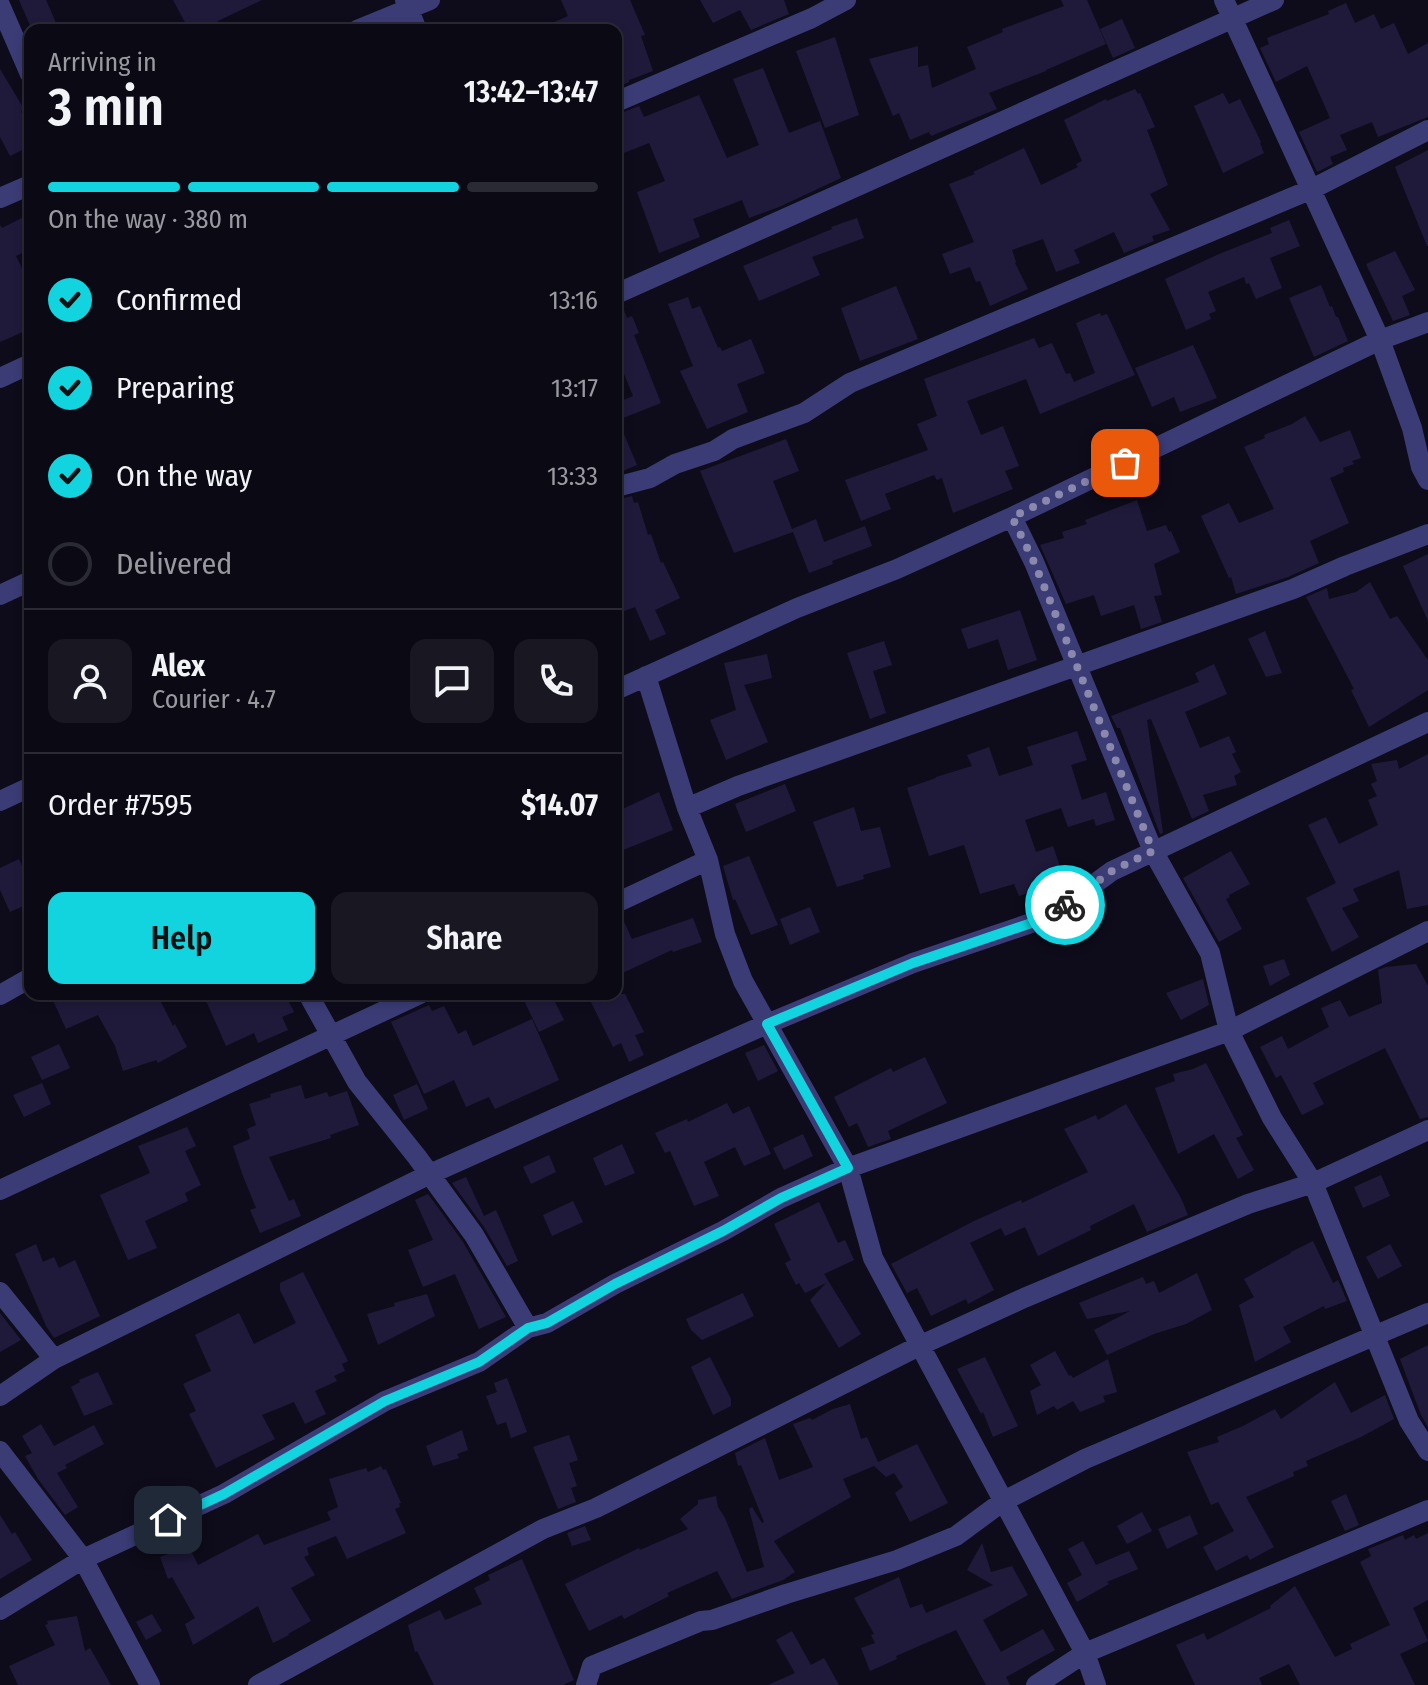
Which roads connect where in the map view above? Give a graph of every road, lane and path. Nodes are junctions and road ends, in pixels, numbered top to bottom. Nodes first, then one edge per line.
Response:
1 (430, 0) edge
2 (846, 0) edge
3 (1274, 0) edge
4 (406, 4) edge
5 (0, 5) edge
6 (1228, 9) edge
7 (368, 24) edge
8 (414, 24) edge
9 (24, 60) edge
10 (622, 99) edge
11 (1428, 130) edge
12 (24, 188) edge
13 (1312, 189) junction
14 (0, 198) edge
15 (622, 291) edge
16 (1428, 322) edge
17 (1380, 340) junction
18 (24, 367) edge
19 (0, 378) edge
20 (1428, 480) edge
21 (622, 485) edge
22 (1012, 517) junction
23 (1428, 534) edge
24 (24, 584) edge
25 (0, 595) edge
26 (1076, 667) junction
27 (646, 676) junction
28 (622, 687) edge
29 (1428, 722) edge
30 (24, 790) edge
31 (0, 801) edge
32 (687, 808) junction
33 (1153, 851) junction
34 (708, 860) junction
35 (622, 900) edge
36 (1428, 931) edge
37 (24, 981) edge
38 (0, 995) edge
39 (311, 1000) edge
40 (407, 1000) edge
41 (767, 1024) junction
42 (1229, 1031) junction
43 (331, 1035) junction
44 (1428, 1130) edge
45 (848, 1168) junction
46 (430, 1174) junction
47 (1313, 1183) junction
48 (0, 1190) edge
49 (0, 1292) edge
50 (1428, 1313) edge
51 (528, 1328) junction
52 (1375, 1336) junction
53 (921, 1345) junction
54 (54, 1359) junction
55 (0, 1396) edge
56 (0, 1451) edge
57 (1428, 1451) edge
58 (1002, 1502) junction
59 (1428, 1510) edge
60 (83, 1559) junction
61 (0, 1610) edge
62 (1085, 1653) junction
63 (150, 1685) edge
64 (258, 1685) edge
65 (586, 1685) edge
66 (1036, 1685) edge
67 (1096, 1685) edge

1 - 4 street
2 - 10 street
3 - 6 street
4 - 7 street
4 - 8 street
5 - 9 street
6 - 13 street
6 - 15 street
11 - 13 street
12 - 14 street
13 - 17 street
13 - 21 street
16 - 17 street
17 - 20 street
17 - 22 street
18 - 19 street
22 - 26 street
22 - 27 street
23 - 26 street
24 - 25 street
26 - 32 street
26 - 33 street
27 - 28 street
27 - 32 street
29 - 33 street
30 - 31 street
32 - 34 street
33 - 41 street
33 - 42 street
34 - 35 street
34 - 41 street
36 - 42 street
37 - 38 street
39 - 43 street
40 - 43 street
41 - 45 street
41 - 46 street
42 - 45 street
42 - 47 street
43 - 46 street
43 - 48 street
44 - 47 street
45 - 51 street
45 - 53 street
46 - 51 street
46 - 54 street
47 - 52 street
47 - 53 street
49 - 54 street
50 - 52 street
51 - 60 street
52 - 57 street
52 - 58 street
53 - 58 street
53 - 64 street
54 - 55 street
56 - 60 street
58 - 62 street
58 - 65 street
59 - 62 street
60 - 61 street
60 - 63 street
62 - 66 street
62 - 67 street

